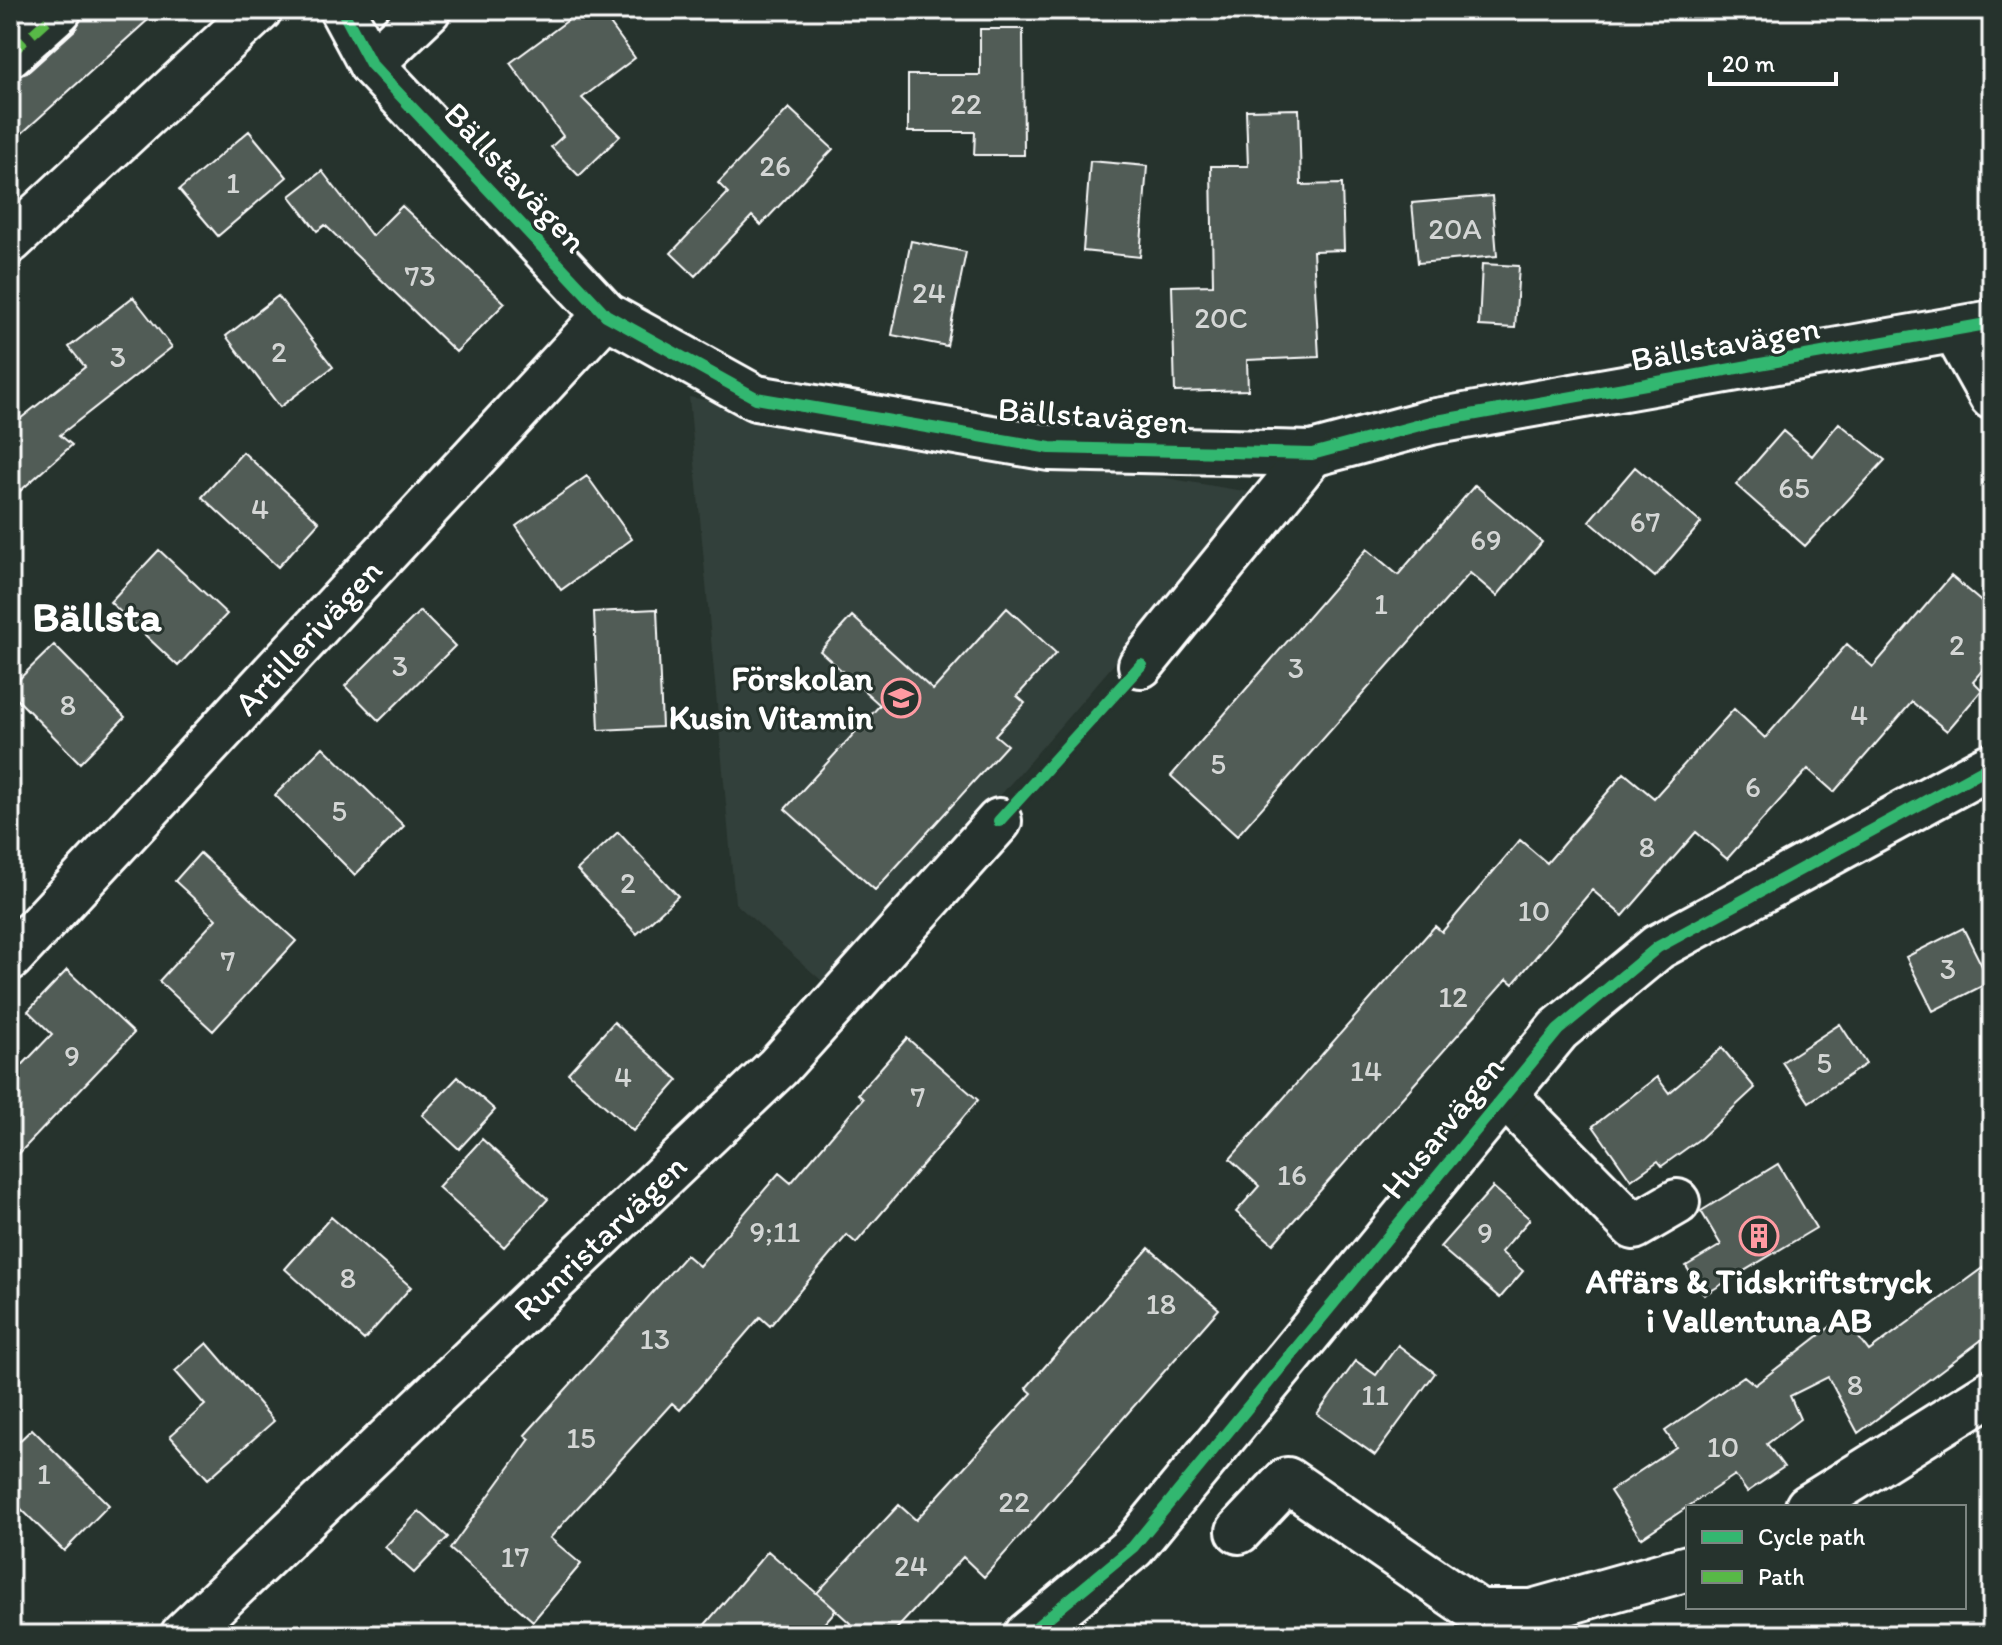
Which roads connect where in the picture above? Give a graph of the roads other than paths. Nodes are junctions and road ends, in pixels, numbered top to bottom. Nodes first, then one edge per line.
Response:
1 (59, 10) edge
2 (259, 10) edge
3 (342, 10) edge
4 (428, 10) edge
5 (10, 54) edge
6 (371, 64) junction
7 (10, 241) edge
8 (606, 315) junction
9 (1974, 327) edge
10 (1992, 397) edge
11 (1312, 454) junction
12 (1141, 665) dead end
13 (1992, 765) edge
14 (999, 821) dead end
15 (10, 958) edge
16 (1504, 1095) junction
17 (1677, 1202) dead end
18 (1992, 1392) edge
19 (1811, 1505) edge
20 (1239, 1531) dead end
21 (1686, 1569) edge
22 (183, 1635) edge
23 (1027, 1635) edge

1 - 5 street
2 - 7 street
3 - 6 street, Bällstavägen
4 - 6 street
6 - 8 street, Bällstavägen
8 - 11 street, Bällstavägen
8 - 15 street, Artillerivägen
9 - 10 street
9 - 11 street, Bällstavägen
11 - 12 street
13 - 16 street, Husarvägen
14 - 22 street, Runristarvägen
16 - 17 street
16 - 23 street, Husarvägen
18 - 19 street
20 - 21 street

